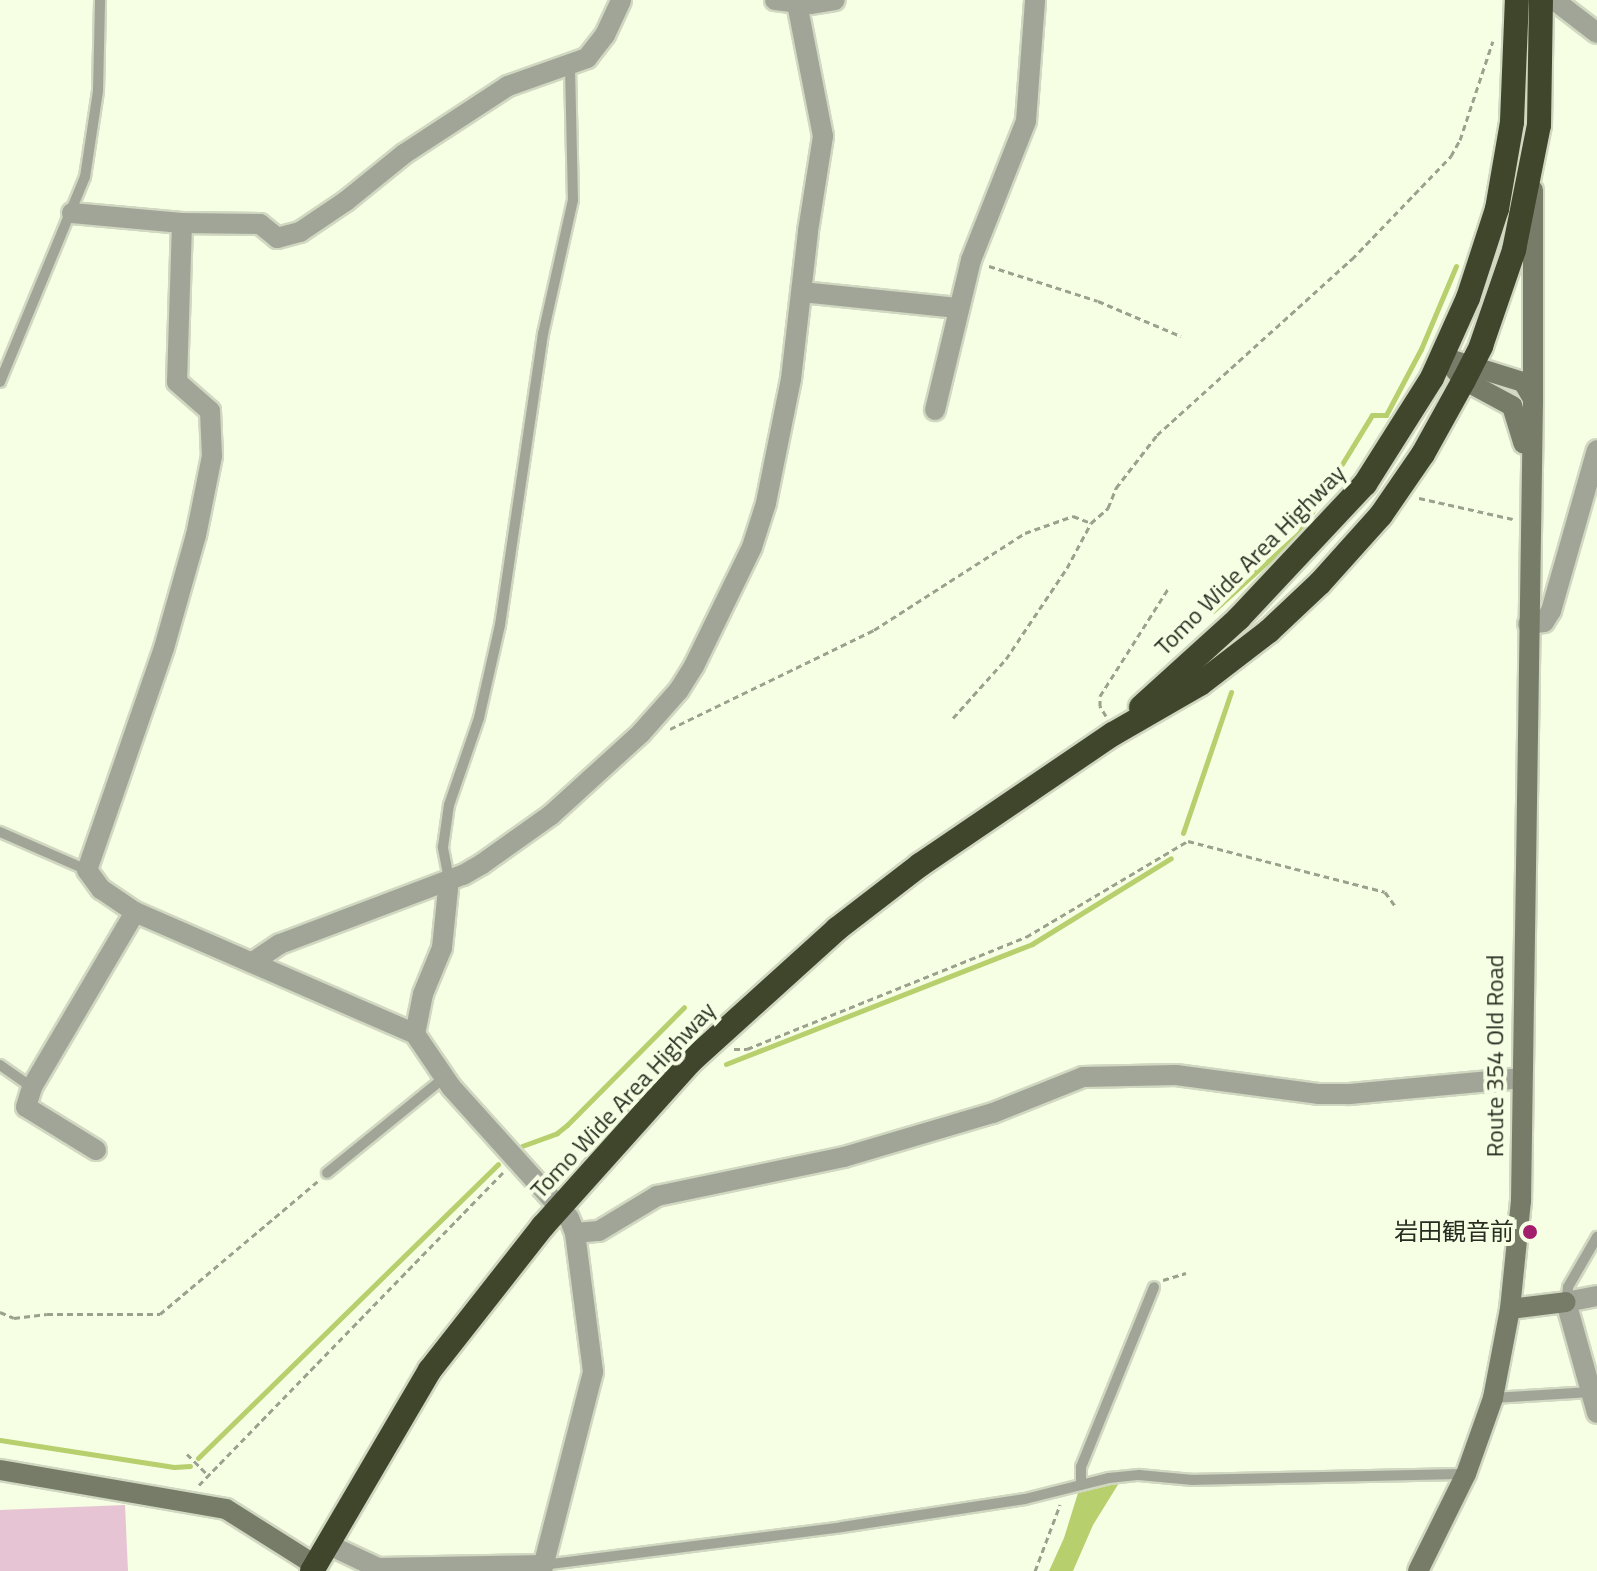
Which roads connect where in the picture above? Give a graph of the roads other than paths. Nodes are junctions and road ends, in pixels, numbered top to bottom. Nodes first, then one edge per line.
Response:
1 (100, 0) edge
2 (621, 0) edge
3 (775, 0) edge
4 (835, 0) edge
5 (1035, 0) edge
6 (1541, 0) edge
7 (1554, 0) edge
8 (797, 4) junction
9 (1518, 6) edge
10 (1595, 29) edge
11 (570, 66) junction
12 (1533, 166) junction
13 (72, 213) junction
14 (182, 223) junction
15 (802, 292) junction
16 (957, 308) junction
17 (1442, 357) junction
18 (1468, 372) junction
19 (0, 382) edge
20 (1533, 399) junction
21 (935, 410) dead end
22 (1597, 450) edge
23 (1529, 523) junction
24 (1528, 624) junction
25 (1113, 734) junction
26 (0, 832) edge
27 (87, 870) junction
28 (449, 879) junction
29 (135, 912) junction
30 (253, 962) junction
31 (415, 1034) junction
32 (0, 1065) edge
33 (445, 1077) junction
34 (1520, 1078) junction
35 (32, 1087) junction
36 (96, 1150) dead end
37 (327, 1173) road end
38 (559, 1207) junction
39 (575, 1233) junction
40 (1597, 1237) edge
41 (1154, 1287) road end
42 (1597, 1296) edge
43 (1566, 1302) junction
44 (1510, 1309) junction
45 (1595, 1392) edge
46 (1493, 1398) junction
47 (1597, 1413) edge
48 (0, 1470) edge
49 (1466, 1474) junction
50 (1081, 1485) junction
51 (318, 1560) edge
52 (542, 1568) edge
53 (1418, 1571) edge

1 - 13 lane
2 - 11 street
3 - 8 street
4 - 8 street
5 - 16 street
6 - 12 highway, Tomo Wide Area Highway
7 - 10 street
8 - 15 street
9 - 17 highway, Tomo Wide Area Highway
11 - 14 street
11 - 28 lane
12 - 18 highway, Tomo Wide Area Highway
12 - 20 street
13 - 14 street
13 - 19 lane
14 - 27 street
15 - 16 street
15 - 28 street
16 - 21 street
17 - 18 street, Route 354 Old Road
17 - 25 highway, Tomo Wide Area Highway
18 - 20 street, Route 354 Old Road
18 - 23 street, Route 354 Old Road
18 - 25 highway, Tomo Wide Area Highway
20 - 23 street, Route 354 Old Road
22 - 24 street
23 - 24 street, Route 354 Old Road
24 - 34 street, Route 354 Old Road
25 - 38 highway, Tomo Wide Area Highway
26 - 27 lane
27 - 29 street
28 - 30 street
28 - 31 street
29 - 30 street
29 - 35 street
30 - 31 street
31 - 33 street
32 - 35 lane
33 - 37 lane
33 - 38 street
34 - 39 street
34 - 44 street, Route 354 Old Road
35 - 36 street
38 - 39 street
38 - 51 highway, Tomo Wide Area Highway
39 - 52 street
40 - 43 lane
41 - 50 lane
42 - 43 street
43 - 44 street
43 - 45 street
44 - 46 street, Route 354 Old Road
45 - 46 lane
45 - 47 street
46 - 49 street, Route 354 Old Road
48 - 51 street
49 - 50 lane
49 - 53 street, Route 354 Old Road
50 - 52 lane
51 - 52 street

